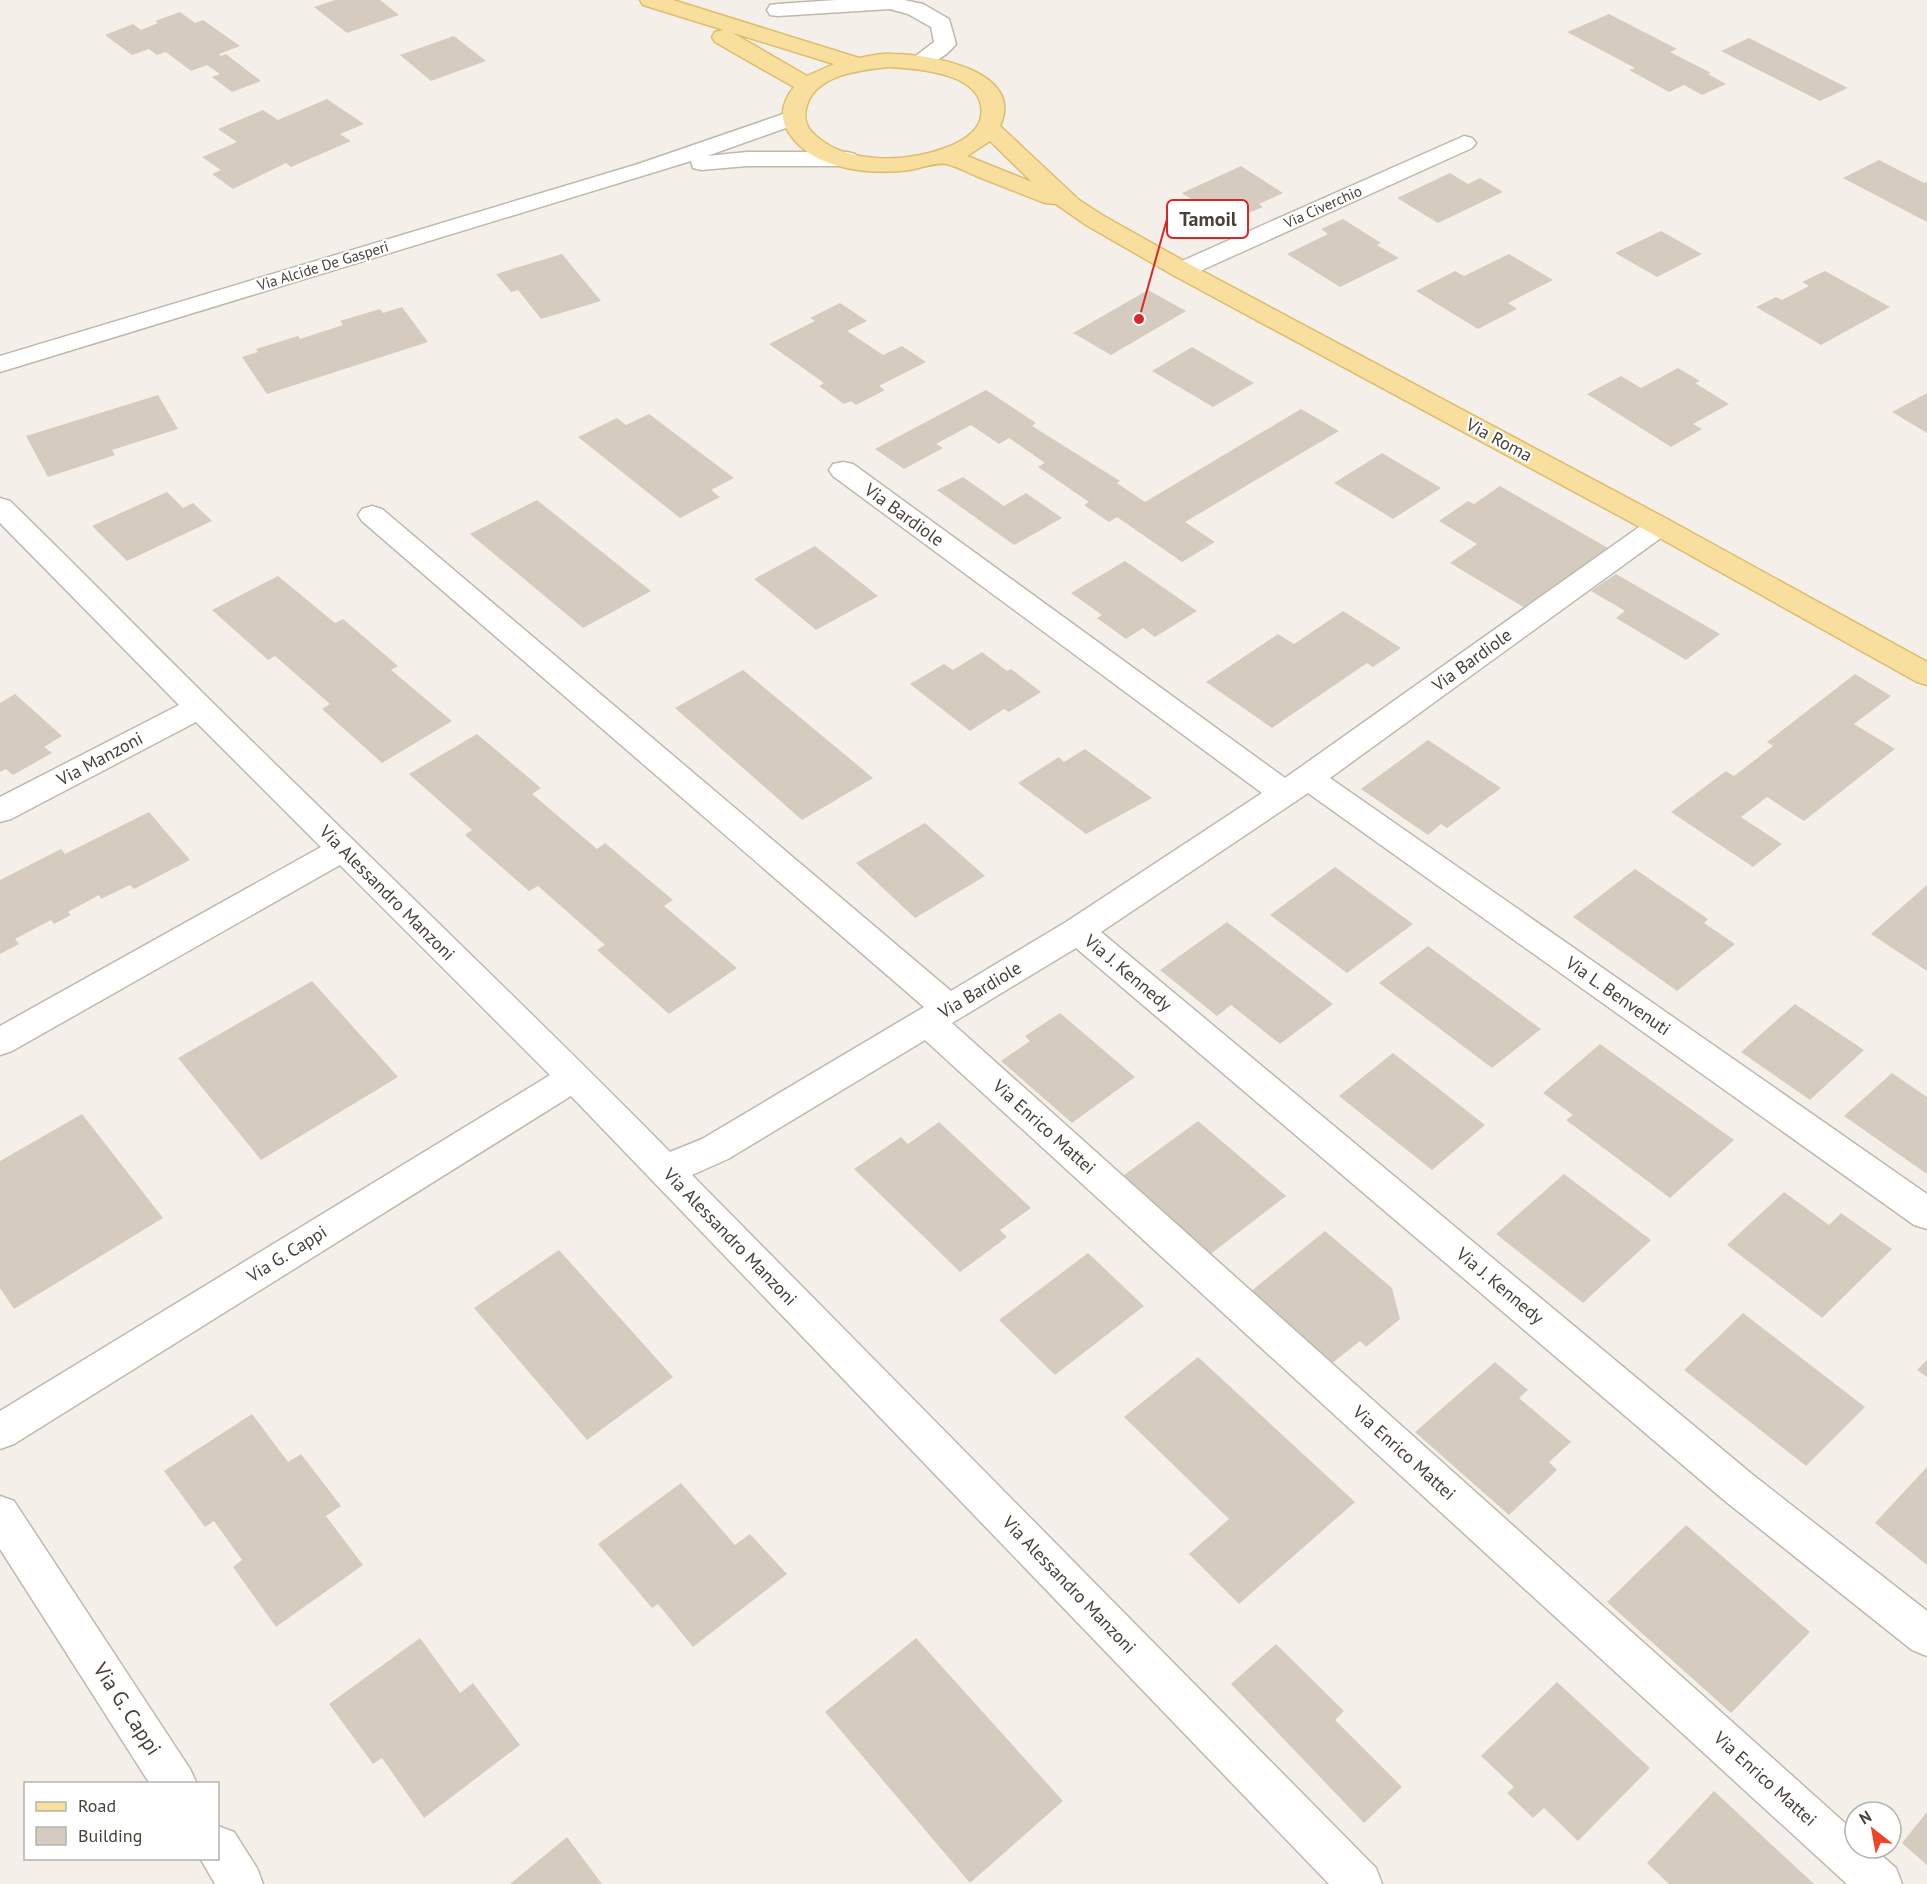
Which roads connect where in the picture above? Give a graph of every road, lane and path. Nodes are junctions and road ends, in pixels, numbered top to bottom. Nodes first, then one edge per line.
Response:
1 (651, 0) edge
2 (672, 8) junction
3 (778, 10) dead end
4 (920, 61) junction
5 (857, 64) junction
6 (807, 85) junction
7 (792, 118) junction
8 (989, 128) junction
9 (1464, 143) dead end
10 (947, 156) junction
11 (848, 159) junction
12 (646, 169) junction
13 (1071, 205) junction
14 (1182, 270) junction
15 (0, 364) edge
16 (843, 470) dead end
17 (0, 507) edge
18 (372, 515) dead end
19 (1659, 526) junction
20 (1927, 675) edge
21 (199, 707) junction
22 (1296, 786) junction
23 (0, 811) edge
24 (343, 849) junction
25 (1078, 931) junction
26 (938, 1015) junction
27 (0, 1042) edge
28 (574, 1077) junction
29 (666, 1170) junction
30 (1927, 1214) edge
31 (0, 1432) edge
32 (0, 1514) edge
33 (1927, 1636) edge
34 (175, 1782) edge
35 (219, 1850) edge
36 (241, 1884) edge
37 (1360, 1884) edge
38 (1881, 1884) edge

1 - 2 main road
2 - 5 main road
2 - 6 main road
3 - 4 street
4 - 5 main road
4 - 8 main road
5 - 6 main road
6 - 7 main road
7 - 11 main road
7 - 12 street, Via Alcide De Gasperi
8 - 10 main road
8 - 13 main road
9 - 14 street, Via Civerchio
10 - 11 main road
10 - 13 main road
11 - 12 street, Via Alcide De Gasperi
12 - 15 street, Via Alcide De Gasperi
13 - 14 main road, Via Roma
14 - 19 main road, Via Roma
16 - 22 street, Via Bardiole
17 - 21 street, Via Alessandro Manzoni
18 - 26 street, Via Enrico Mattei
19 - 20 main road, Via Roma
19 - 22 street, Via Bardiole
21 - 23 street, Via Manzoni
21 - 24 street, Via Alessandro Manzoni
22 - 25 street, Via Bardiole
22 - 30 street, Via L. Benvenuti
24 - 27 street
24 - 28 street, Via Alessandro Manzoni
25 - 26 street, Via Bardiole
25 - 33 street, Via J. Kennedy
26 - 29 street, Via Bardiole
26 - 38 street, Via Enrico Mattei
28 - 29 street, Via Alessandro Manzoni
28 - 31 street, Via G. Cappi
29 - 37 street, Via Alessandro Manzoni
32 - 34 street, Via G. Cappi
35 - 36 street

